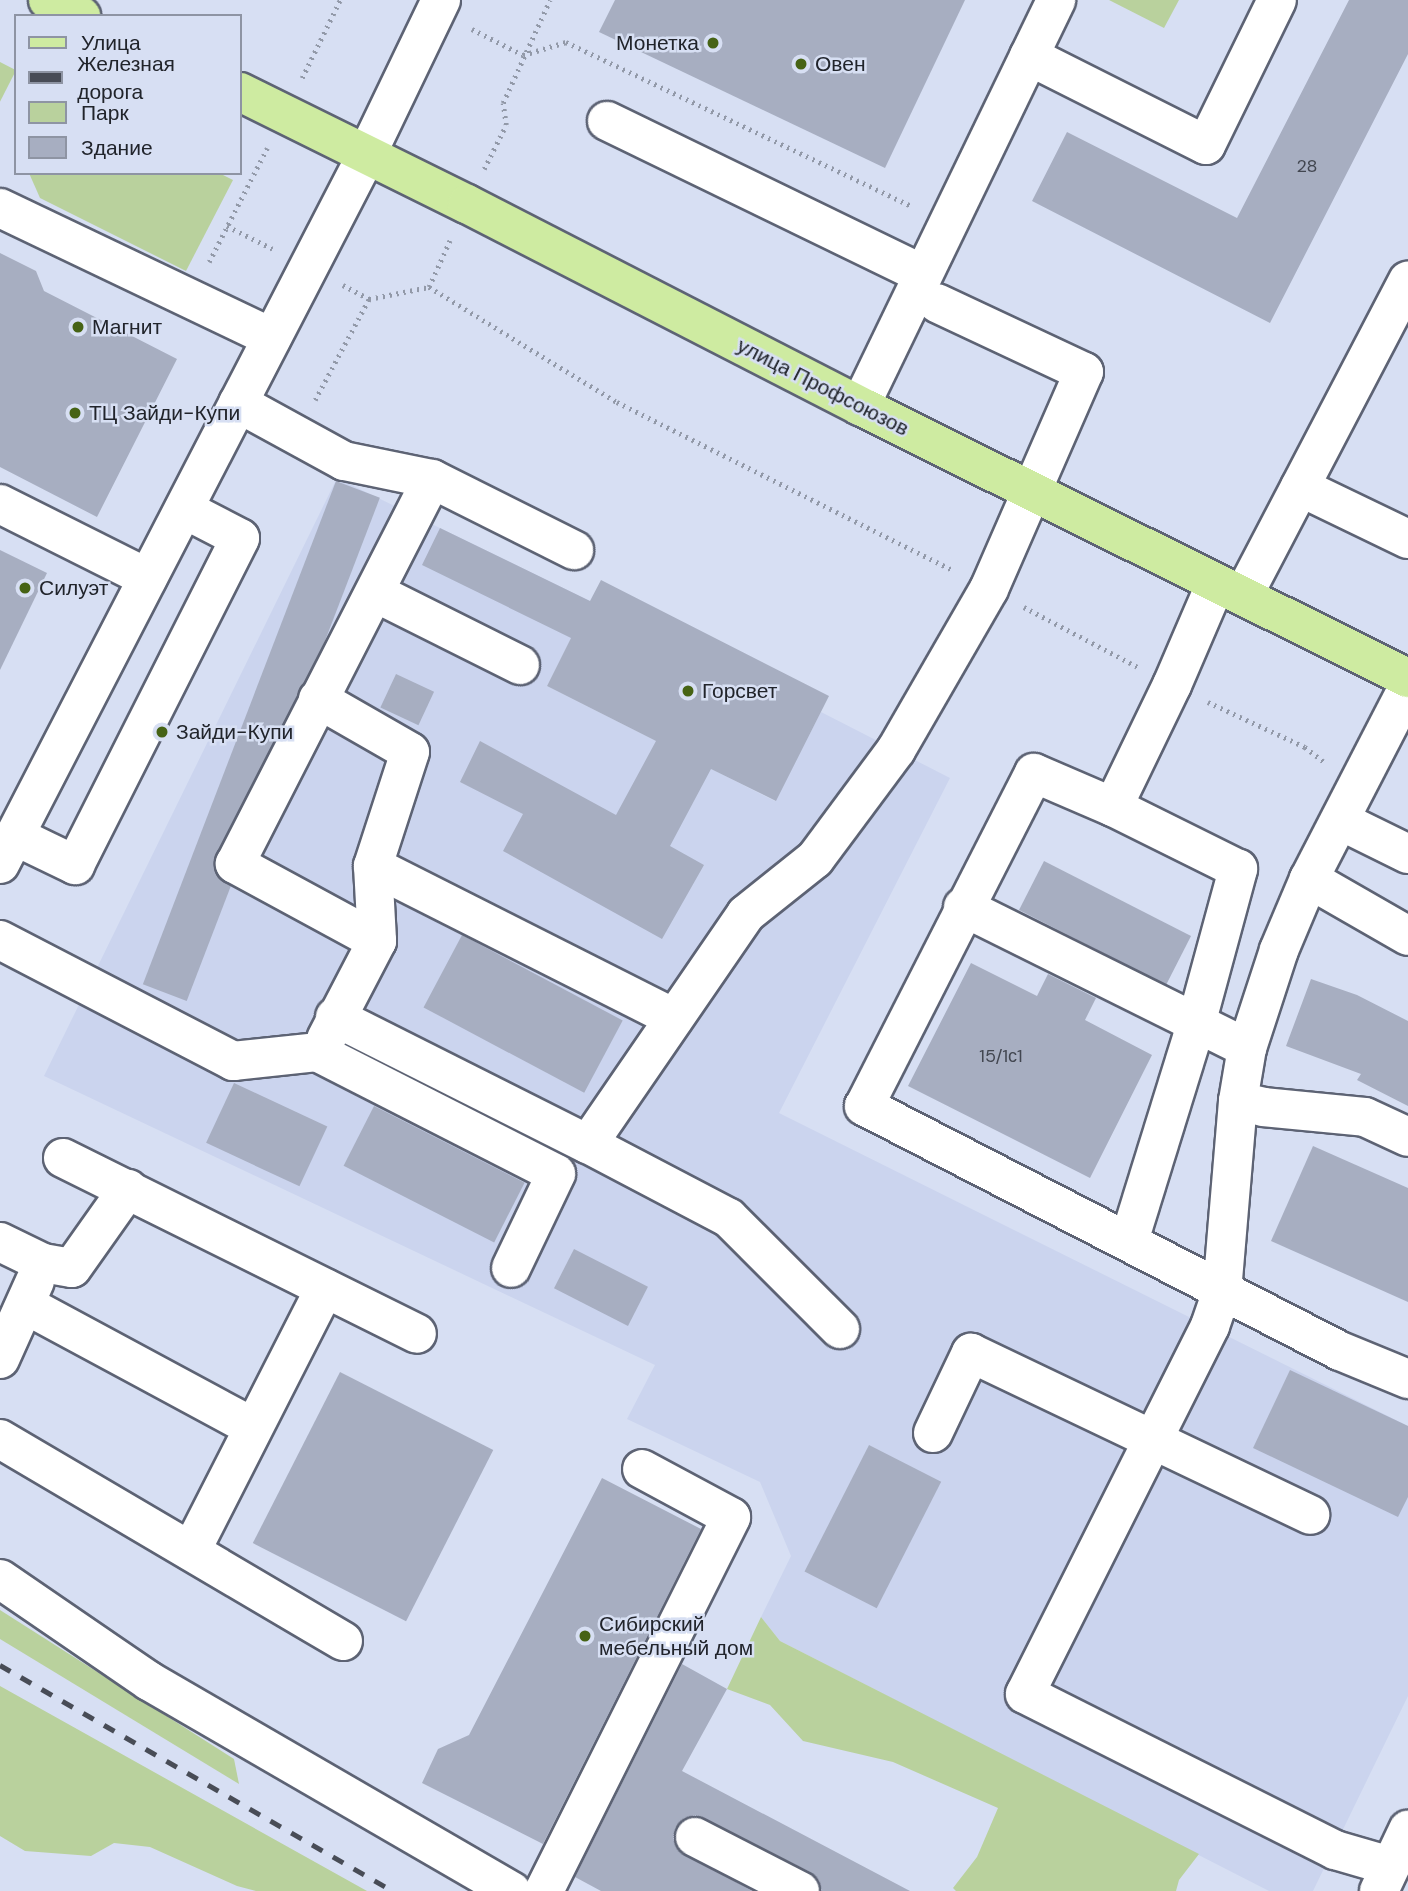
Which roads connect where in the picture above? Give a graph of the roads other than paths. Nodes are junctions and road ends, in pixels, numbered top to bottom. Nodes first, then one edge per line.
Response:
1 (48, 0) edge
2 (1056, 0) edge
3 (1277, 0) edge
4 (439, 6) edge
5 (76, 14) edge
6 (1029, 56) junction
7 (242, 93) edge
8 (607, 121) dead end
9 (366, 156) junction
10 (0, 208) edge
11 (1408, 280) edge
12 (930, 288) junction
13 (272, 338) junction
14 (238, 403) junction
15 (860, 406) junction
16 (432, 479) junction
17 (1300, 487) junction
18 (1032, 491) junction
19 (0, 504) edge
20 (184, 509) junction
21 (1408, 539) edge
22 (574, 550) dead end
23 (148, 578) junction
24 (1230, 590) junction
25 (376, 593) junction
26 (520, 665) dead end
27 (1408, 678) edge
28 (1408, 687) edge
29 (318, 699) junction
30 (1347, 805) junction
31 (1114, 807) junction
32 (7, 850) edge
33 (1408, 854) edge
34 (373, 866) junction
35 (1309, 879) junction
36 (963, 907) junction
37 (1408, 936) edge
38 (0, 940) edge
39 (377, 941) junction
40 (335, 1017) junction
41 (674, 1018) junction
42 (1196, 1024) junction
43 (1247, 1048) junction
44 (317, 1052) junction
45 (1238, 1101) junction
46 (1408, 1137) edge
47 (588, 1144) junction
48 (63, 1158) dead end
49 (128, 1189) junction
50 (1129, 1241) junction
51 (0, 1242) edge
52 (43, 1263) junction
53 (511, 1268) dead end
54 (325, 1288) junction
55 (1222, 1292) junction
56 (26, 1305) junction
57 (840, 1328) dead end
58 (417, 1335) dead end
59 (0, 1359) edge
60 (1408, 1379) edge
61 (253, 1427) junction
62 (933, 1433) dead end
63 (0, 1439) edge
64 (1151, 1439) junction
65 (642, 1469) dead end
66 (1310, 1516) dead end
67 (191, 1551) junction
68 (0, 1579) edge
69 (343, 1641) dead end
70 (1408, 1830) edge
71 (695, 1837) dead end
72 (1384, 1878) edge
73 (512, 1891) edge
74 (544, 1891) edge
75 (800, 1891) edge

1 - 5 main road
2 - 6 street
3 - 6 street
4 - 9 street
6 - 12 street
7 - 9 main road, улица Профсоюзов
8 - 12 street
9 - 13 street
9 - 15 main road, улица Профсоюзов
10 - 13 street
11 - 17 street
12 - 15 street
12 - 18 street
13 - 14 street
14 - 16 street
14 - 20 street
15 - 18 main road, улица Профсоюзов
16 - 22 street
16 - 25 street
17 - 21 street
17 - 24 street
18 - 24 main road, улица Профсоюзов
18 - 41 street
19 - 23 street
20 - 23 street
20 - 32 street
23 - 32 street
24 - 27 main road, улица Профсоюзов
24 - 31 street
25 - 26 street
25 - 29 street
28 - 30 street
29 - 34 street
29 - 39 street
30 - 33 street
30 - 35 street
31 - 36 street
31 - 42 street
34 - 39 street
34 - 41 street
35 - 37 street
35 - 43 street
36 - 42 street
36 - 50 street
38 - 44 street
39 - 40 street
40 - 44 street
40 - 47 street
41 - 47 street
42 - 43 street
42 - 50 street
43 - 45 street
44 - 53 street
45 - 46 street
45 - 55 street
47 - 57 street
48 - 49 street
49 - 52 street
49 - 54 street
50 - 55 street
51 - 52 street
52 - 56 street
54 - 58 street
54 - 61 street
55 - 60 street
55 - 64 street
56 - 59 street
56 - 61 street
61 - 67 street
62 - 64 street
63 - 67 street
64 - 66 street
64 - 72 street
65 - 74 street
67 - 69 street
68 - 73 street
70 - 72 street
71 - 75 street

